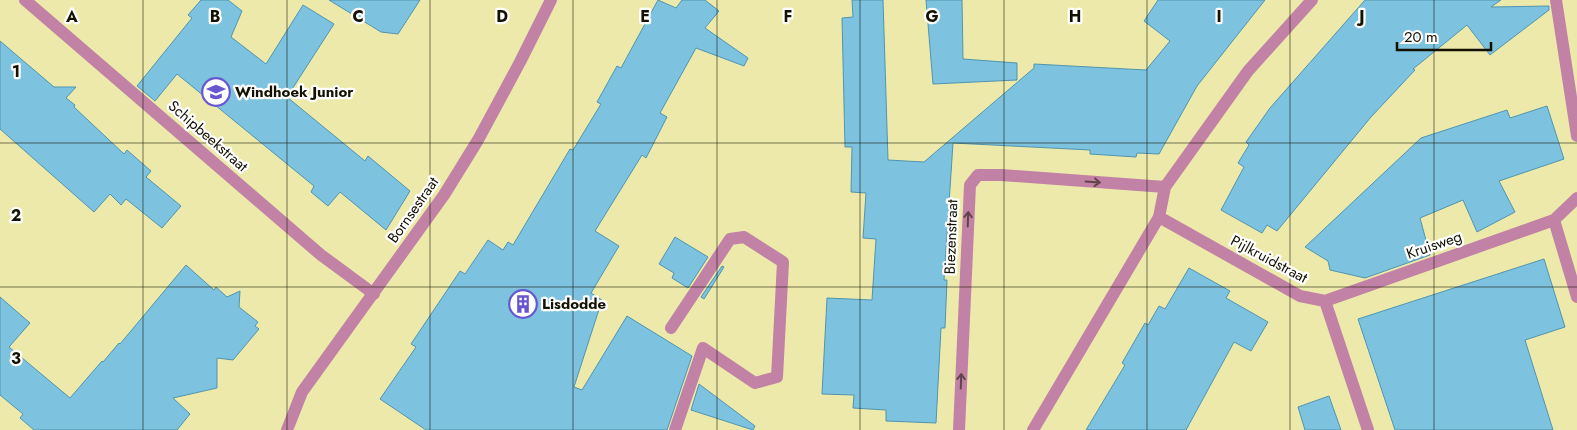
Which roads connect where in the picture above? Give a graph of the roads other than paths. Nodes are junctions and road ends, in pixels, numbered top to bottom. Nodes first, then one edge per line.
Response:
1 (25, 0) edge
2 (551, 0) edge
3 (1312, 0) edge
4 (1556, 0) edge
5 (1577, 136) edge
6 (1165, 187) junction
7 (1577, 198) edge
8 (1159, 217) junction
9 (1554, 220) junction
10 (374, 294) junction
11 (1577, 297) edge
12 (1325, 301) junction
13 (671, 328) dead end
14 (287, 430) edge
15 (675, 430) edge
16 (959, 430) edge
17 (1033, 430) edge
18 (1368, 430) edge

1 - 10 street, Schipbeekstraat
2 - 10 street, Bornsestraat
3 - 6 street
4 - 5 street
6 - 8 street
16 -> 6 street, Biezenstraat
7 - 9 street
8 - 12 street, Pijlkruidstraat
8 - 17 street
9 - 11 street
9 - 12 street, Kruisweg
10 - 14 street, Bornsestraat
12 - 18 street
13 - 15 street

